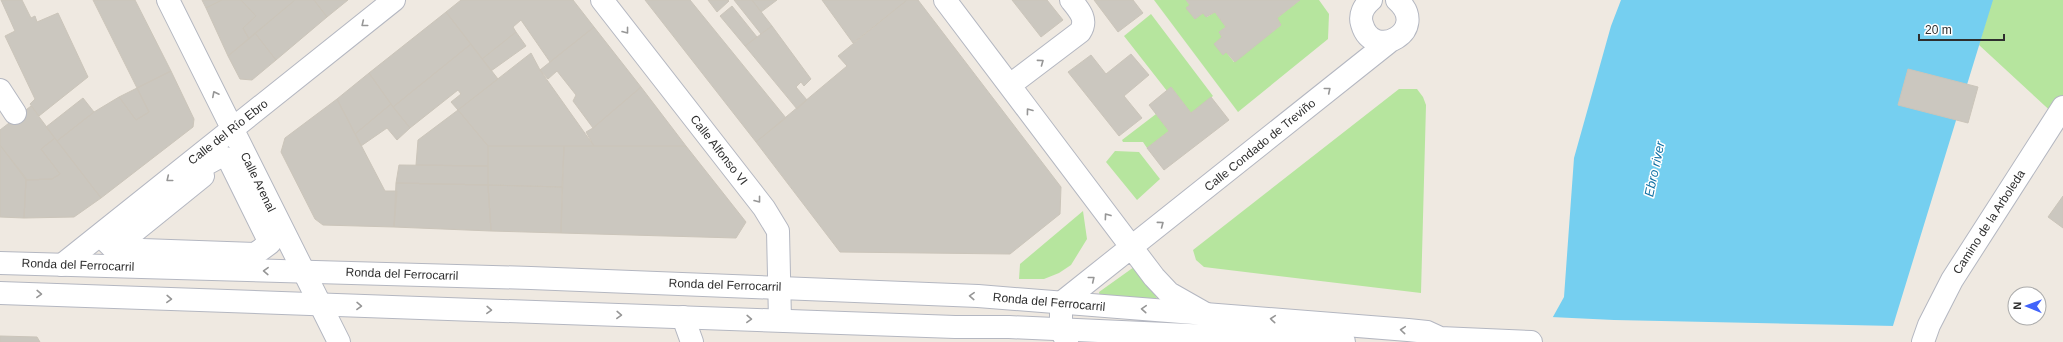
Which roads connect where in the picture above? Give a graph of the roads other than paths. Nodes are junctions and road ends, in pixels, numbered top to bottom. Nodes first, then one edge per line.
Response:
1 (168, 0) edge
2 (394, 0) edge
3 (602, 0) edge
4 (945, 0) edge
5 (1071, 0) edge
6 (1371, 0) edge
7 (1398, 0) edge
8 (1389, 42) junction
9 (1010, 85) junction
10 (0, 90) edge
11 (2063, 107) edge
12 (16, 113) dead end
13 (232, 129) junction
14 (1130, 247) junction
15 (255, 254) joint
16 (0, 262) edge
17 (62, 265) junction
18 (304, 271) junction
19 (779, 287) junction
20 (0, 293) edge
21 (1062, 303) junction
22 (320, 304) junction
23 (1206, 314) junction
24 (683, 317) junction
25 (780, 320) junction
26 (1064, 336) edge
27 (1437, 340) edge
28 (338, 342) edge
29 (692, 342) edge
30 (1344, 342) edge
31 (1531, 342) edge
32 (1923, 342) edge

13 -> 1 street, Calle Arenal
2 -> 13 street, Calle del Río Ebro
3 -> 19 street, Calle Alfonso VI
4 - 9 street
9 -> 5 street
6 - 8 street
7 - 8 street, Calle Condado de Treviño
14 -> 8 street, Calle Condado de Treviño
14 -> 9 street
10 - 12 street
11 - 32 street, Camino de la Arboleda
13 -> 17 street, Calle del Río Ebro
13 - 18 street, Calle Arenal
21 -> 14 street, Calle Condado de Treviño
14 - 23 street
15 - 15 street
16 - 17 street, Ronda del Ferrocarril
18 -> 17 street, Ronda del Ferrocarril
18 - 19 street, Ronda del Ferrocarril
18 - 22 street, Calle Arenal
21 -> 19 street, Ronda del Ferrocarril
19 - 25 street, Calle Alfonso VI
20 -> 22 street, Ronda del Ferrocarril
23 -> 21 street, Ronda del Ferrocarril
21 - 26 street
22 -> 24 street, Ronda del Ferrocarril
22 - 28 street, Calle Arenal
27 -> 23 street, Ronda del Ferrocarril
24 -> 25 street, Ronda del Ferrocarril
24 - 29 street
25 - 26 street, Ronda del Ferrocarril
26 - 30 street, Ronda del Ferrocarril
27 - 31 street, Ronda del Ferrocarril

